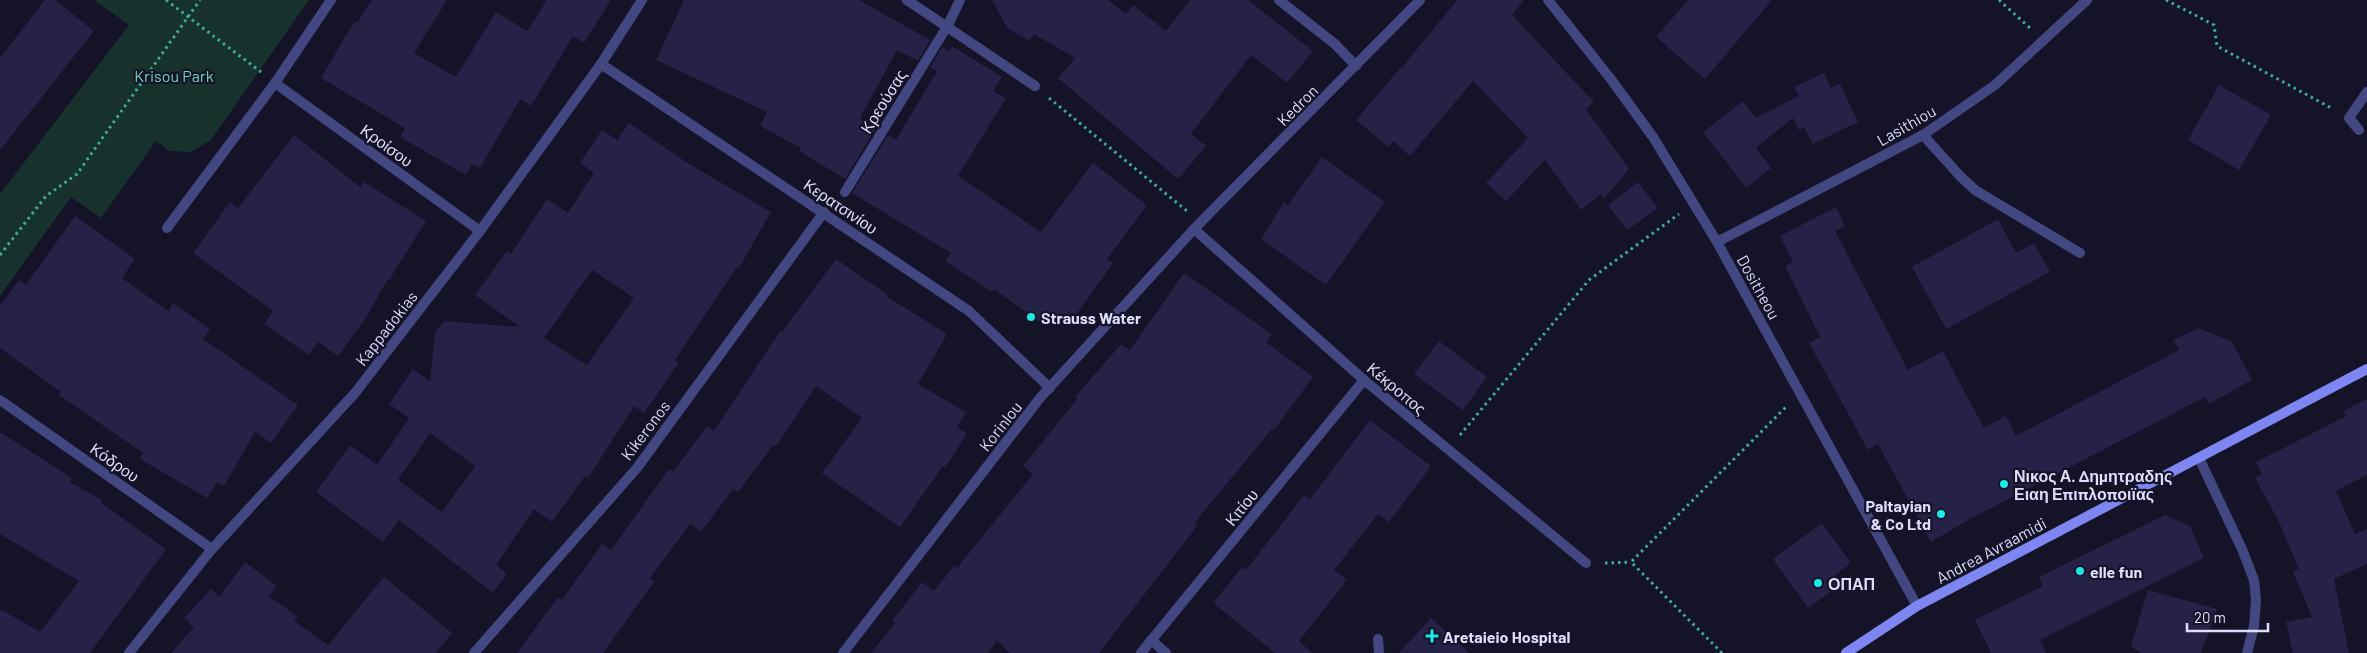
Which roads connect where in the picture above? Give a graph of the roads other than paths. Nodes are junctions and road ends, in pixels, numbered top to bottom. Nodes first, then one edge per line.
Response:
1 (332, 0) edge
2 (642, 0) edge
3 (907, 0) edge
4 (960, 0) edge
5 (1278, 0) edge
6 (1420, 0) edge
7 (1548, 0) edge
8 (2086, 0) edge
9 (948, 25) junction
10 (602, 64) junction
11 (1356, 66) junction
12 (276, 83) junction
13 (1036, 86) road end
14 (2367, 92) edge
15 (2359, 130) dead end
16 (1923, 135) junction
17 (845, 192) dead end
18 (824, 212) junction
19 (1198, 226) junction
20 (167, 228) dead end
21 (480, 231) junction
22 (1716, 242) junction
23 (2080, 253) dead end
24 (2367, 369) edge
25 (1364, 380) junction
26 (1050, 388) junction
27 (0, 400) edge
28 (2199, 458) junction
29 (212, 549) junction
30 (1586, 563) road end
31 (1917, 606) junction
32 (1378, 638) dead end
33 (1151, 640) junction
34 (129, 653) edge
35 (474, 653) edge
36 (844, 653) edge
37 (1141, 653) edge
38 (1166, 653) edge
39 (1379, 653) edge
40 (1846, 653) edge
41 (2247, 653) edge

1 - 12 street
2 - 10 street, Kappadokias
3 - 9 street
4 - 9 street, Κρεούσας
5 - 11 street
6 - 11 street, Kedron
7 - 22 street, Dositheou
8 - 16 street, Lasithiou
9 - 13 street
9 - 17 street, Κρεούσας
10 - 18 street, Κερατσινίου
10 - 21 street, Kappadokias
11 - 19 street, Kedron
12 - 20 street
12 - 21 street, Κροίσου
14 - 15 street
16 - 22 street, Lasithiou
16 - 23 street
18 - 26 street, Κερατσινίου
18 - 35 street, Kikeronos
19 - 25 street, Κέκροπος
19 - 26 street, Korinlou
21 - 29 street, Kappadokias
22 - 31 street, Dositheou
24 - 28 main road, Andrea Avraamidi
25 - 30 street, Κέκροπος
25 - 33 street, Κιτίου
26 - 36 street, Korinlou
27 - 29 street, Κόδρου
28 - 31 main road, Andrea Avraamidi
28 - 41 street
29 - 34 street, Kappadokias
31 - 40 main road, Andrea Avraamidi
32 - 39 street
33 - 37 street, Κιτίου
33 - 38 street

